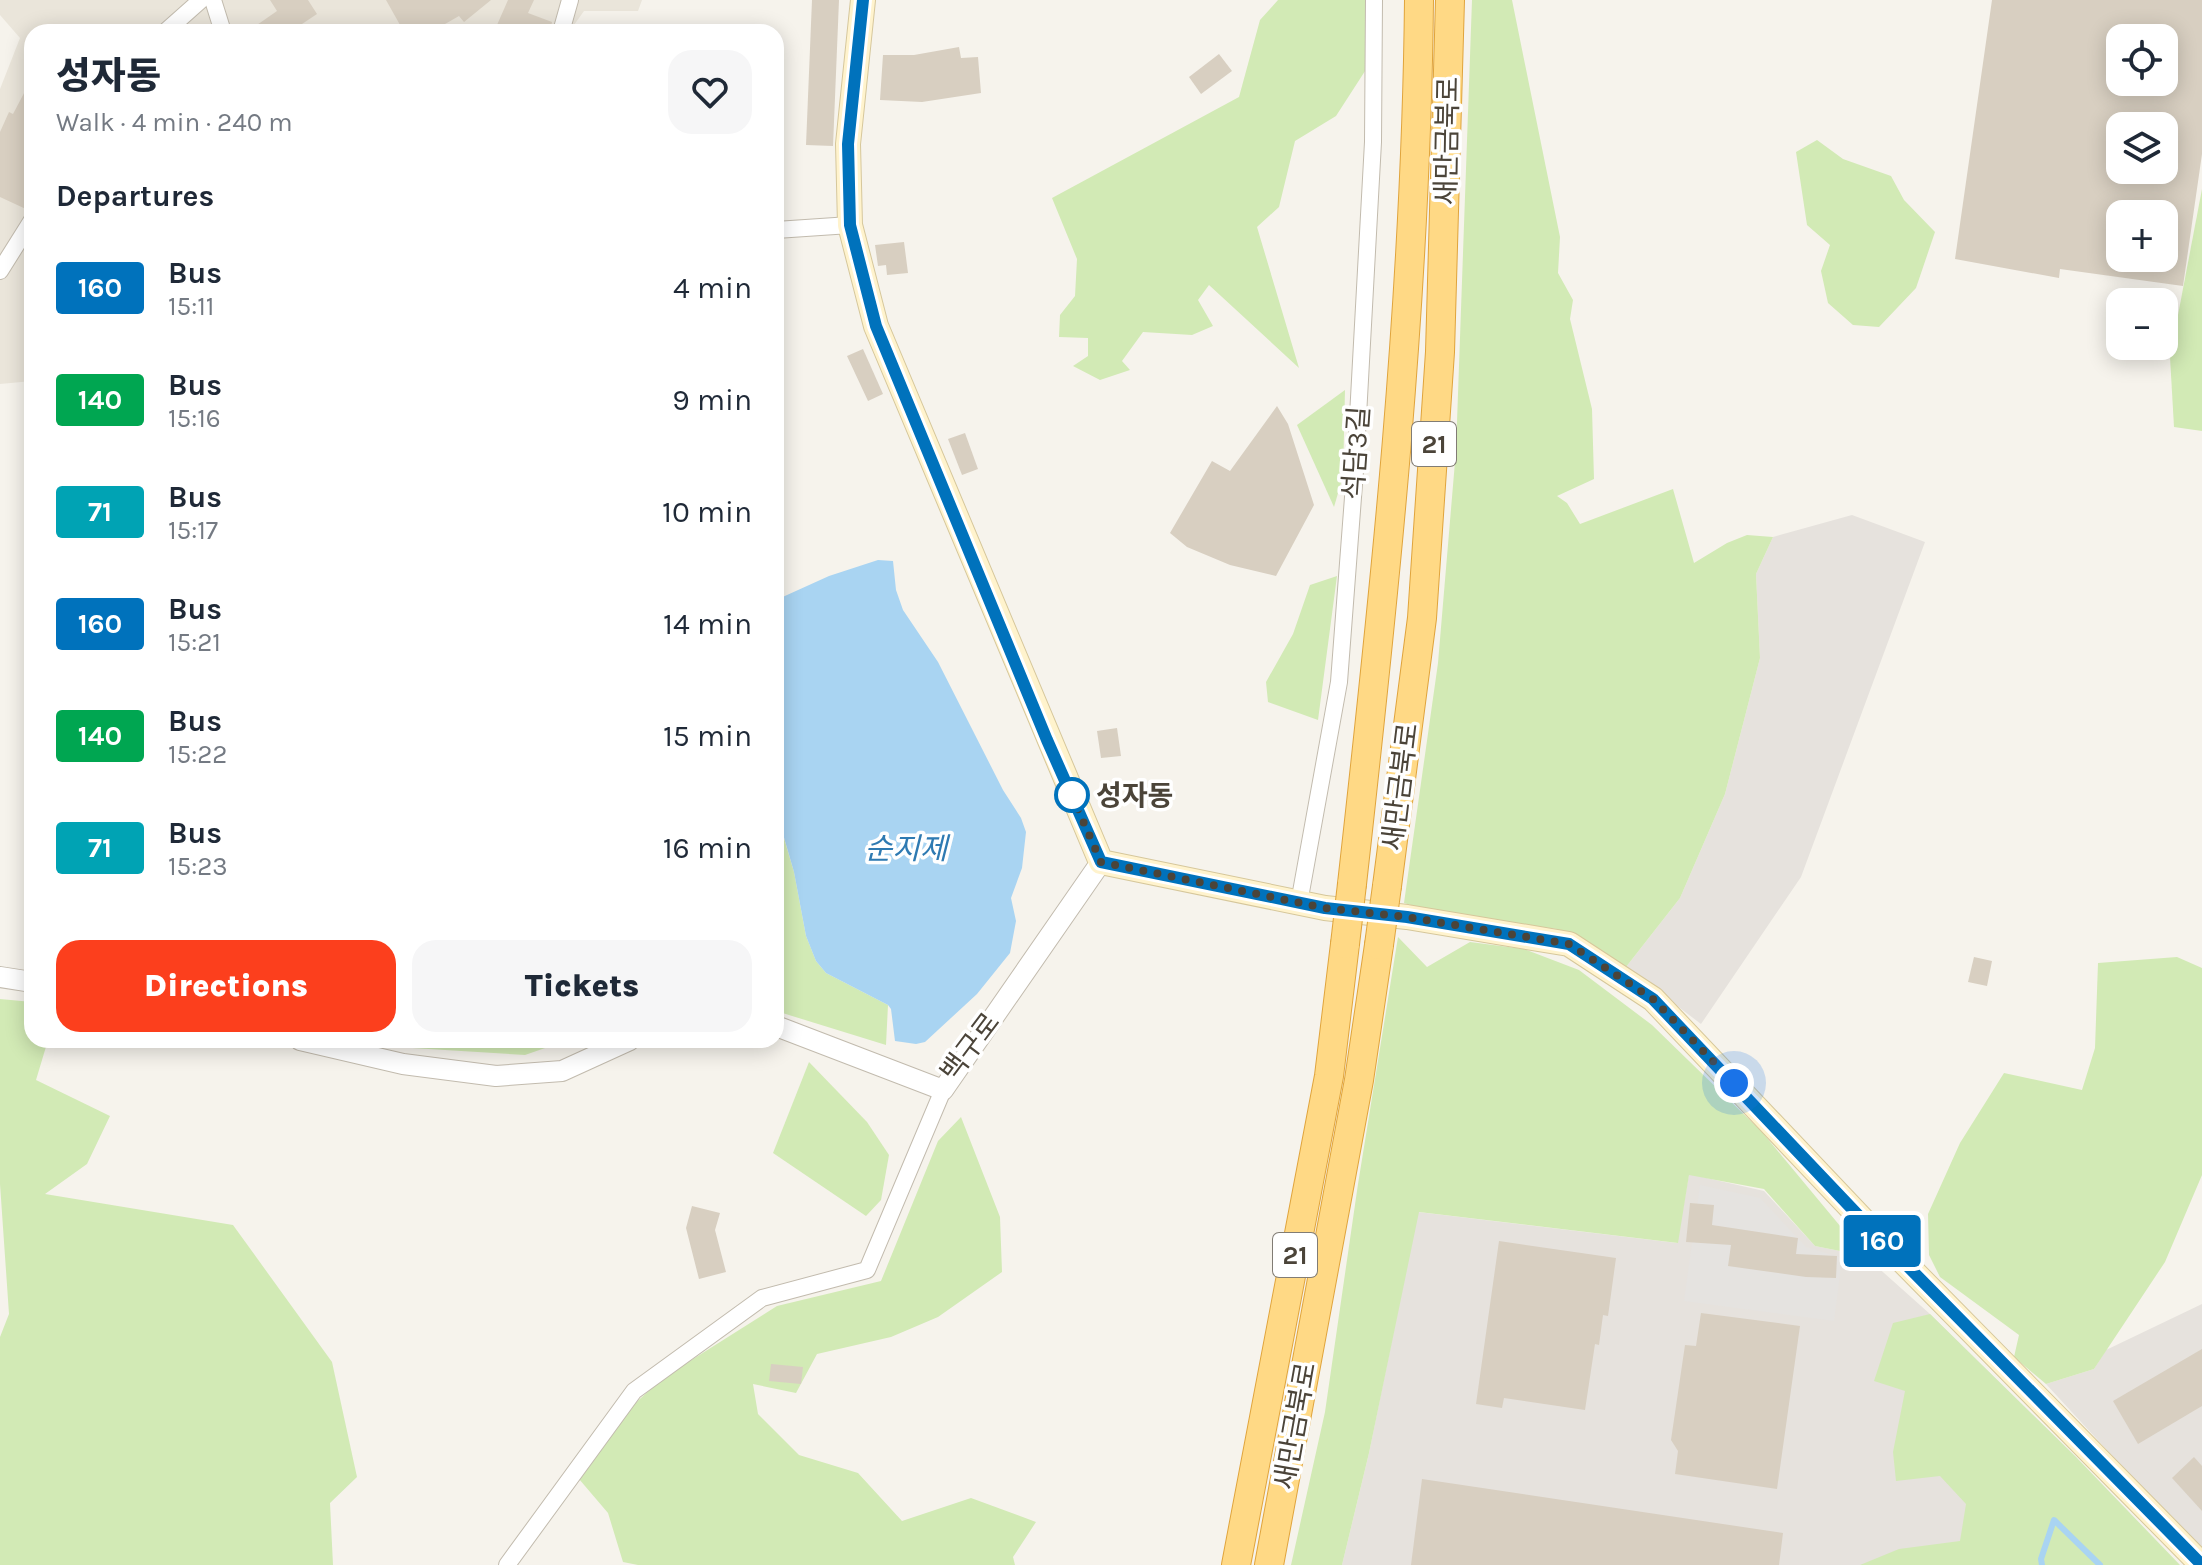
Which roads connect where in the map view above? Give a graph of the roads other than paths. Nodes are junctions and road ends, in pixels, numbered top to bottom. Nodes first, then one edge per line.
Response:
1 (201, 0) edge
2 (213, 0) edge
3 (570, 0) edge
4 (863, 0) edge
5 (1374, 0) edge
6 (1419, 0) edge
7 (1450, 0) edge
8 (174, 24) edge
9 (220, 24) edge
10 (563, 24) edge
11 (850, 225) junction
12 (784, 229) edge
13 (24, 233) edge
14 (0, 271) edge
15 (1101, 862) junction
16 (1299, 903) junction
17 (0, 977) edge
18 (24, 981) edge
19 (784, 1029) edge
20 (334, 1048) edge
21 (612, 1048) edge
22 (943, 1090) junction
23 (507, 1565) edge
24 (1236, 1565) edge
25 (1269, 1565) edge
26 (2202, 1565) edge

1 - 8 street
2 - 9 street
3 - 10 street
4 - 11 main road
5 - 16 street, 석담3길
6 - 24 highway, 새만금북로 / 21, bridge
7 - 25 highway, 새만금북로 / 21, bridge
11 - 12 street
11 - 15 main road
13 - 14 street
15 - 16 main road
15 - 22 street, 백구로
16 - 26 main road
17 - 18 street
19 - 22 street, 백구로
20 - 21 street
22 - 23 street

